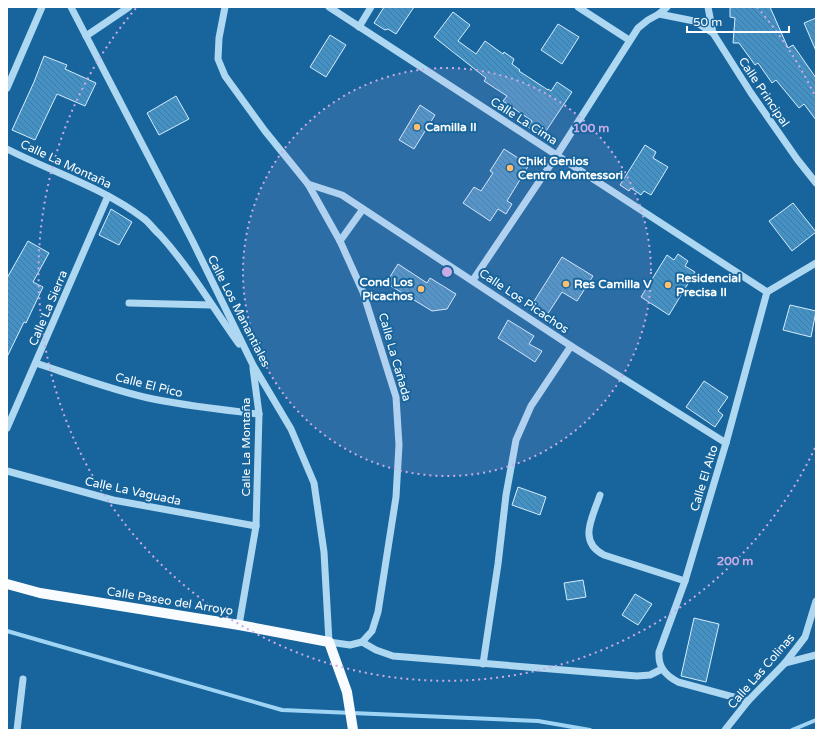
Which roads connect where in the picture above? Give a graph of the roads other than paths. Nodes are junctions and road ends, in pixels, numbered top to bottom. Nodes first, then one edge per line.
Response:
1 (42, 7) edge
2 (71, 7) edge
3 (129, 7) edge
4 (225, 7) edge
5 (329, 7) edge
6 (371, 7) edge
7 (578, 7) edge
8 (667, 7) edge
9 (708, 7) edge
10 (659, 14) junction
11 (359, 27) junction
12 (713, 33) junction
13 (86, 36) junction
14 (629, 40) junction
15 (7, 88) edge
16 (7, 149) edge
17 (557, 155) junction
18 (816, 183) edge
19 (308, 184) junction
20 (108, 196) junction
21 (363, 209) junction
22 (340, 241) junction
23 (816, 263) edge
24 (473, 280) junction
25 (767, 292) junction
26 (129, 303) dead end
27 (212, 305) junction
28 (571, 346) junction
29 (36, 363) junction
30 (253, 365) junction
31 (259, 414) junction
32 (7, 428) edge
33 (726, 443) junction
34 (7, 471) edge
35 (600, 495) dead end
36 (256, 526) junction
37 (685, 581) junction
38 (7, 584) edge
39 (816, 602) edge
40 (239, 625) junction
41 (329, 642) junction
42 (362, 642) junction
43 (816, 655) edge
44 (785, 663) junction
45 (483, 664) junction
46 (662, 669) junction
47 (23, 678) dead end
48 (748, 701) junction
49 (17, 730) edge
50 (353, 730) edge
51 (725, 730) edge

1 - 15 street
2 - 13 street, Calle Los Manantiales
3 - 13 street
4 - 19 street, Calle La Cañada
5 - 11 street, Calle La Cima
6 - 11 street
7 - 14 street
8 - 10 street
9 - 12 street, Calle Principal
10 - 12 street
10 - 14 street
11 - 17 street, Calle La Cima
12 - 18 street, Calle Principal
13 - 30 street, Calle Los Manantiales
14 - 17 street
16 - 20 street, Calle La Montaña
17 - 24 street
17 - 25 street, Calle La Cima
19 - 21 street, Calle Los Picachos
19 - 22 street, Calle La Cañada
20 - 27 street, Calle La Montaña
20 - 29 street, Calle La Sierra
21 - 22 street
21 - 24 street, Calle Los Picachos
22 - 42 street, Calle La Cañada
23 - 25 street
24 - 28 street, Calle Los Picachos
25 - 33 street, Calle El Alto
26 - 27 street
27 - 30 street, Calle La Montaña
28 - 33 street, Calle Los Picachos
28 - 45 street
29 - 31 street, Calle El Pico
29 - 32 street, Calle La Sierra
30 - 31 street, Calle La Montaña
30 - 41 street, Calle Los Manantiales
31 - 36 street, Calle La Montaña
33 - 37 street, Calle El Alto
34 - 36 street, Calle La Vaguada
35 - 37 street
36 - 40 street, Calle La Montaña
37 - 46 street, Calle El Alto
38 - 40 main road, Calle Paseo del Arroyo
39 - 44 street, Calle Las Colinas
40 - 41 main road, Calle Paseo del Arroyo
41 - 42 street
41 - 50 main road
42 - 45 street
43 - 44 street
44 - 48 street, Calle Las Colinas
45 - 46 street
46 - 48 street
47 - 49 street
48 - 51 street, Calle Las Colinas

